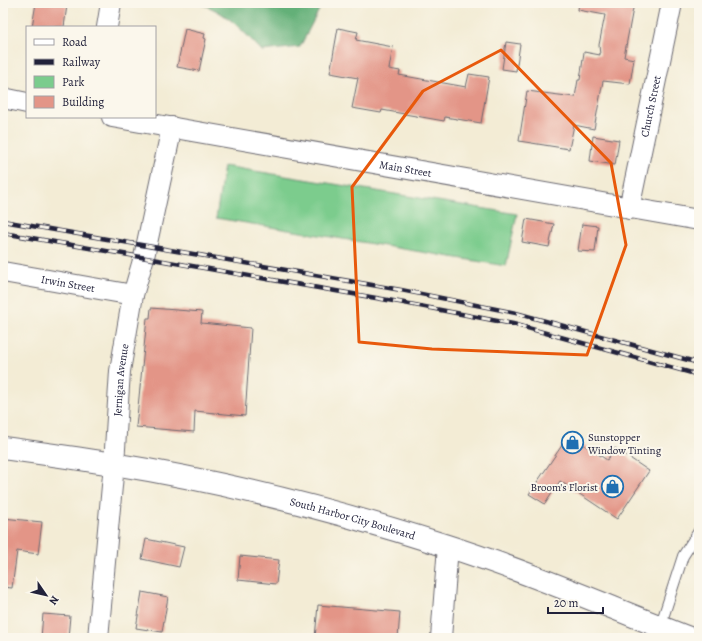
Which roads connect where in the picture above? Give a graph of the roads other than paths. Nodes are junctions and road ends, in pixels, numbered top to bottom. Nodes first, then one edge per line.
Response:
1 (112, 3) edge
2 (672, 3) edge
3 (107, 26) edge
4 (3, 98) edge
5 (26, 103) edge
6 (118, 118) edge
7 (172, 127) junction
8 (629, 209) junction
9 (699, 220) edge
10 (3, 272) edge
11 (132, 295) junction
12 (3, 448) edge
13 (114, 464) junction
14 (699, 531) edge
15 (448, 546) junction
16 (660, 627) junction
17 (98, 638) edge
18 (442, 638) edge
19 (689, 638) edge

1 - 3 street
2 - 8 street, Church Street
4 - 5 street
6 - 7 street, Main Street
7 - 8 street, Main Street
7 - 11 street, Jernigan Avenue
8 - 9 street, Main Street
10 - 11 street, Irwin Street
11 - 13 street, Jernigan Avenue
12 - 13 main road, South Harbor City Boulevard
13 - 15 main road, South Harbor City Boulevard
13 - 17 street, Jernigan Avenue
14 - 16 lane
15 - 16 main road, South Harbor City Boulevard
15 - 18 street
16 - 19 main road, South Harbor City Boulevard

